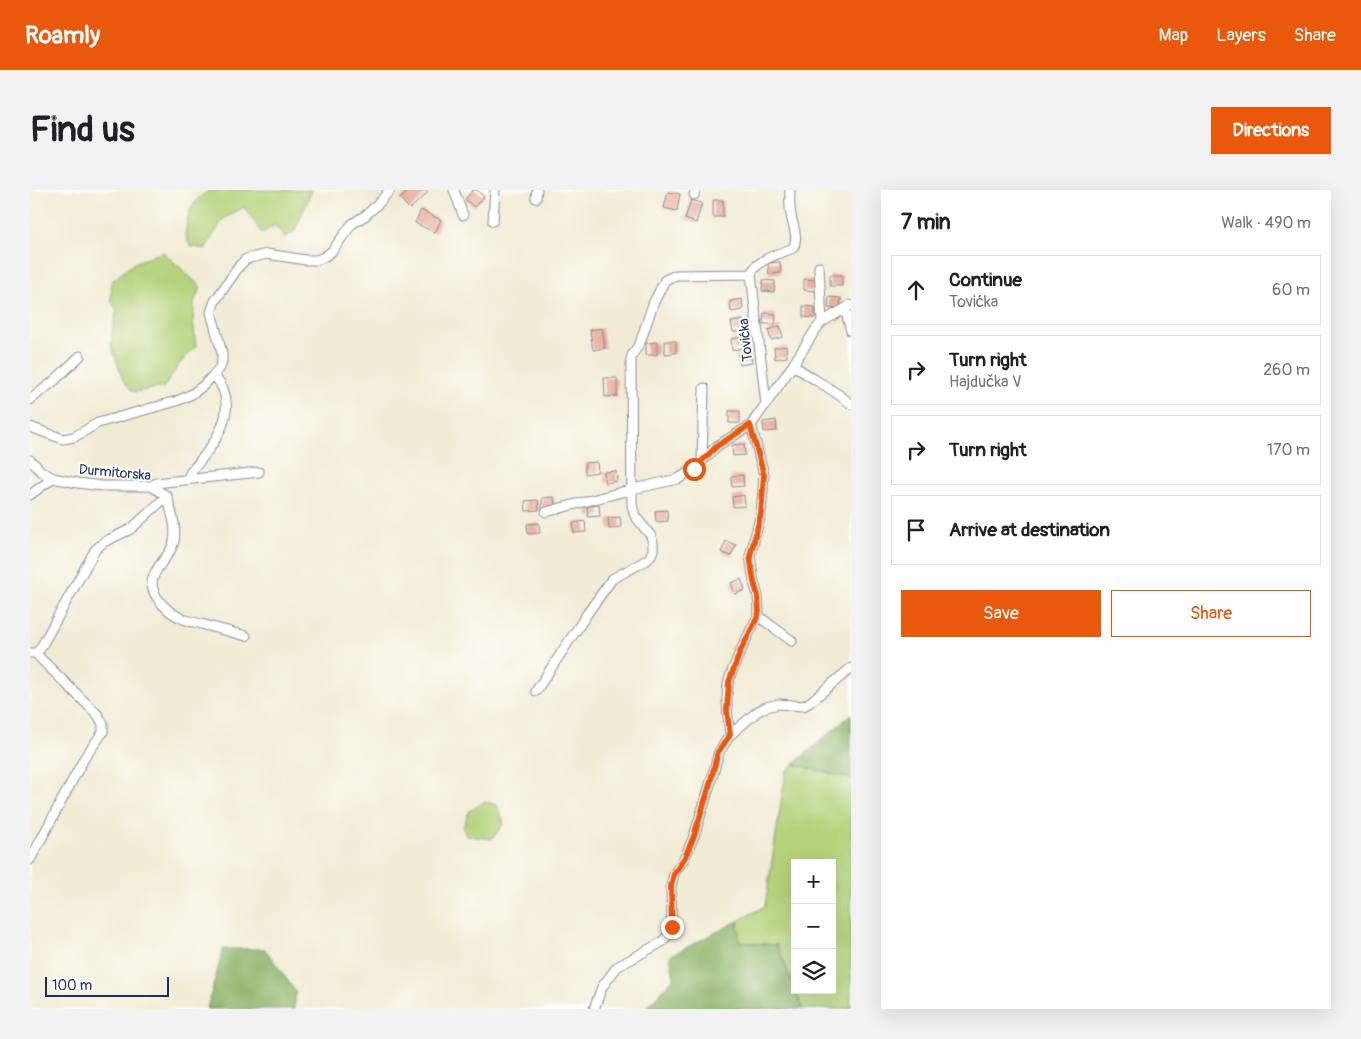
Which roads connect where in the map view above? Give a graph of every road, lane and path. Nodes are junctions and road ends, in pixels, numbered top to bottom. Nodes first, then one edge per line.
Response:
1 (390, 190) edge
2 (454, 190) edge
3 (495, 190) edge
4 (790, 190) edge
5 (463, 215) dead end
6 (493, 221) dead end
7 (819, 267) dead end
8 (751, 274) junction
9 (848, 307) edge
10 (822, 322) junction
11 (851, 331) edge
12 (80, 356) dead end
13 (792, 365) junction
14 (214, 375) junction
15 (704, 388) dead end
16 (30, 400) edge
17 (766, 404) junction
18 (851, 404) edge
19 (750, 425) junction
20 (30, 427) edge
21 (30, 460) edge
22 (702, 461) junction
23 (258, 472) dead end
24 (53, 478) junction
25 (188, 479) junction
26 (152, 486) junction
27 (633, 489) junction
28 (30, 495) edge
29 (167, 496) junction
30 (546, 512) dead end
31 (758, 616) junction
32 (246, 636) dead end
33 (792, 640) dead end
34 (33, 653) edge
35 (851, 668) edge
36 (536, 691) dead end
37 (730, 735) junction
38 (30, 860) edge
39 (594, 1009) edge

1 - 14 street
2 - 5 street
3 - 6 street
4 - 8 street
7 - 10 street
8 - 17 street, Tovićka
8 - 27 street
9 - 10 street
9 - 11 street
10 - 13 street
12 - 16 street
13 - 17 street
13 - 18 street
14 - 20 street
14 - 25 street
15 - 22 street
17 - 19 street
19 - 22 street
19 - 31 street
21 - 24 street, Durmitorska
22 - 27 street
23 - 25 street
24 - 26 street, Durmitorska
24 - 28 street
25 - 26 street
26 - 29 street, Durmitorska
27 - 30 street
27 - 36 street
29 - 32 street
29 - 34 street
31 - 33 street
31 - 37 street
34 - 38 street
35 - 37 street
37 - 39 street

